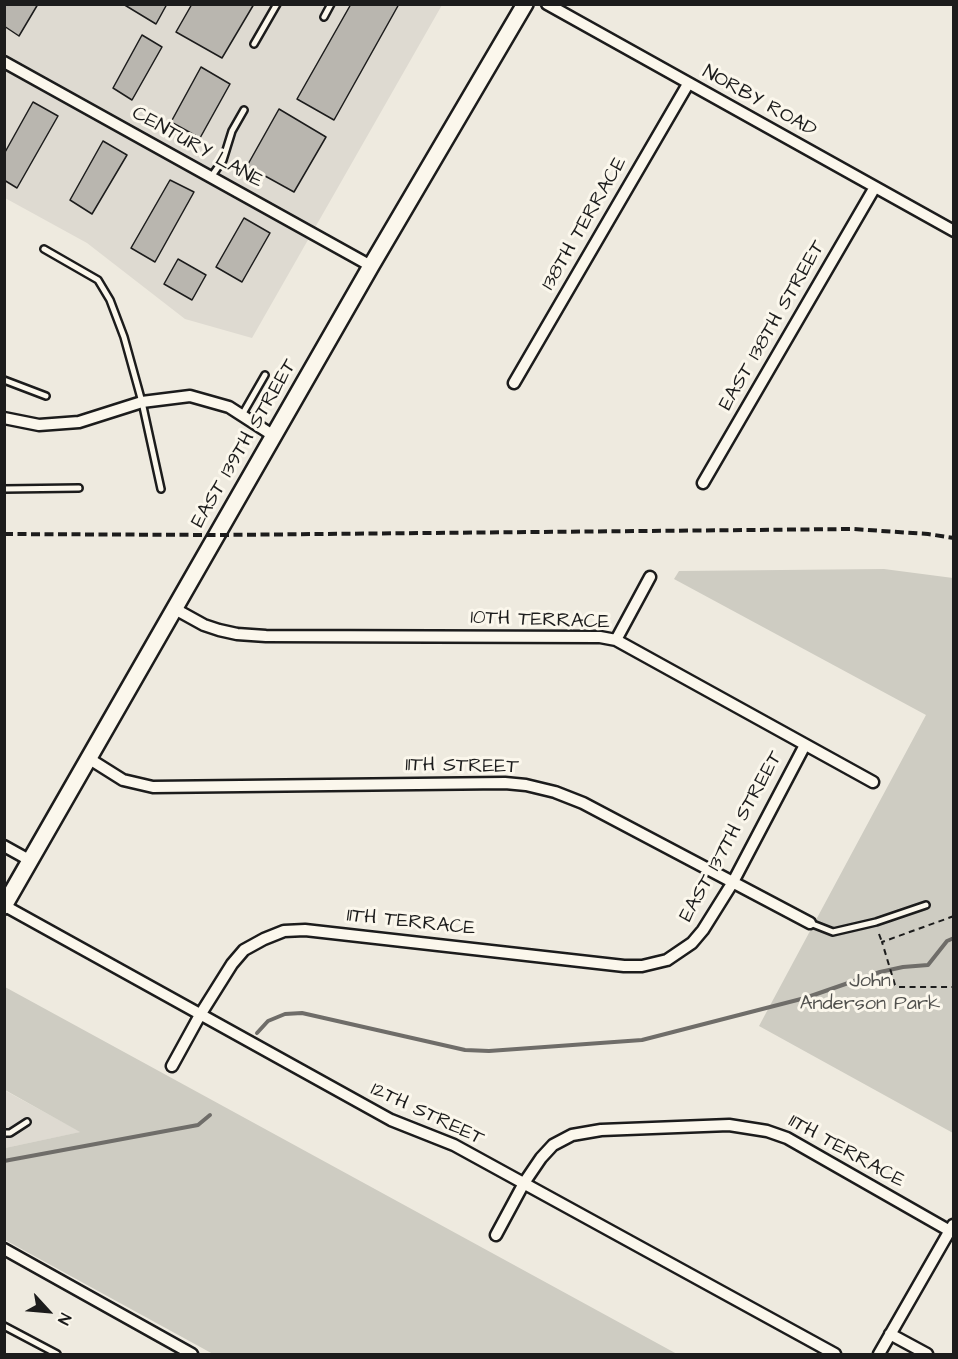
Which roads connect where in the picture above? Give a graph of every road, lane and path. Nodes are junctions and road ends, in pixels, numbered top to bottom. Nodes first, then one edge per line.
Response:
1 (277, 4) edge
2 (331, 4) edge
3 (525, 4) edge
4 (547, 4) edge
5 (324, 17) dead end
6 (254, 45) dead end
7 (4, 62) edge
8 (687, 84) junction
9 (244, 110) dead end
10 (211, 177) junction
11 (875, 187) junction
12 (954, 231) edge
13 (44, 249) dead end
14 (371, 266) junction
15 (265, 375) dead end
16 (4, 380) edge
17 (514, 383) dead end
18 (46, 396) dead end
19 (142, 402) junction
20 (242, 415) junction
21 (4, 418) edge
22 (274, 436) junction
23 (703, 483) dead end
24 (79, 488) dead end
25 (4, 489) edge
26 (161, 489) dead end
27 (650, 578) dead end
28 (175, 609) junction
29 (616, 640) junction
30 (805, 745) junction
31 (88, 758) junction
32 (873, 782) dead end
33 (4, 846) edge
34 (31, 861) junction
35 (733, 882) junction
36 (926, 905) dead end
37 (5, 906) edge
38 (954, 916) edge
39 (810, 923) joint
40 (879, 934) dead end
41 (882, 942) junction
42 (657, 962) joint
43 (954, 987) edge
44 (200, 1015) junction
45 (172, 1066) dead end
46 (27, 1122) dead end
47 (4, 1133) edge
48 (524, 1183) junction
49 (952, 1228) edge
50 (496, 1235) dead end
51 (4, 1249) edge
52 (4, 1326) edge
53 (891, 1334) junction
54 (57, 1354) edge
55 (192, 1354) edge
56 (835, 1354) edge
57 (879, 1354) edge
58 (927, 1354) edge

1 - 6 lane
2 - 5 lane
3 - 14 street, EAST 139TH STREET
4 - 8 street, NORBY ROAD
7 - 10 street, CENTURY LANE
8 - 11 street, NORBY ROAD
8 - 17 street, 138TH TERRACE
9 - 10 lane
10 - 14 street, CENTURY LANE
11 - 12 street, NORBY ROAD
11 - 23 street, EAST 138TH STREET
13 - 19 lane
14 - 22 street, EAST 139TH STREET
15 - 20 lane
16 - 18 lane
19 - 20 street
19 - 21 street
19 - 26 lane
20 - 22 street
22 - 28 street, EAST 139TH STREET
24 - 25 lane
27 - 29 street
28 - 29 street, 10TH TERRACE
28 - 31 street, EAST 139TH STREET
29 - 30 street, 10TH TERRACE
30 - 32 street, 10TH TERRACE
30 - 35 street, EAST 137TH STREET
31 - 34 street, EAST 139TH STREET
31 - 35 street, 11TH STREET
33 - 34 street
34 - 37 street, EAST 139TH STREET
35 - 39 street, 11TH STREET
35 - 42 street, EAST 137TH STREET
36 - 39 lane
37 - 44 street, 12TH STREET
38 - 41 path
40 - 41 path
41 - 43 path
42 - 44 street, 11TH TERRACE
44 - 45 street
44 - 48 street, 12TH STREET
46 - 47 lane
48 - 49 street, 11TH TERRACE
48 - 50 street, 11TH TERRACE
48 - 56 street, 12TH STREET
49 - 53 street
51 - 55 street
52 - 54 lane
53 - 57 street
53 - 58 street

